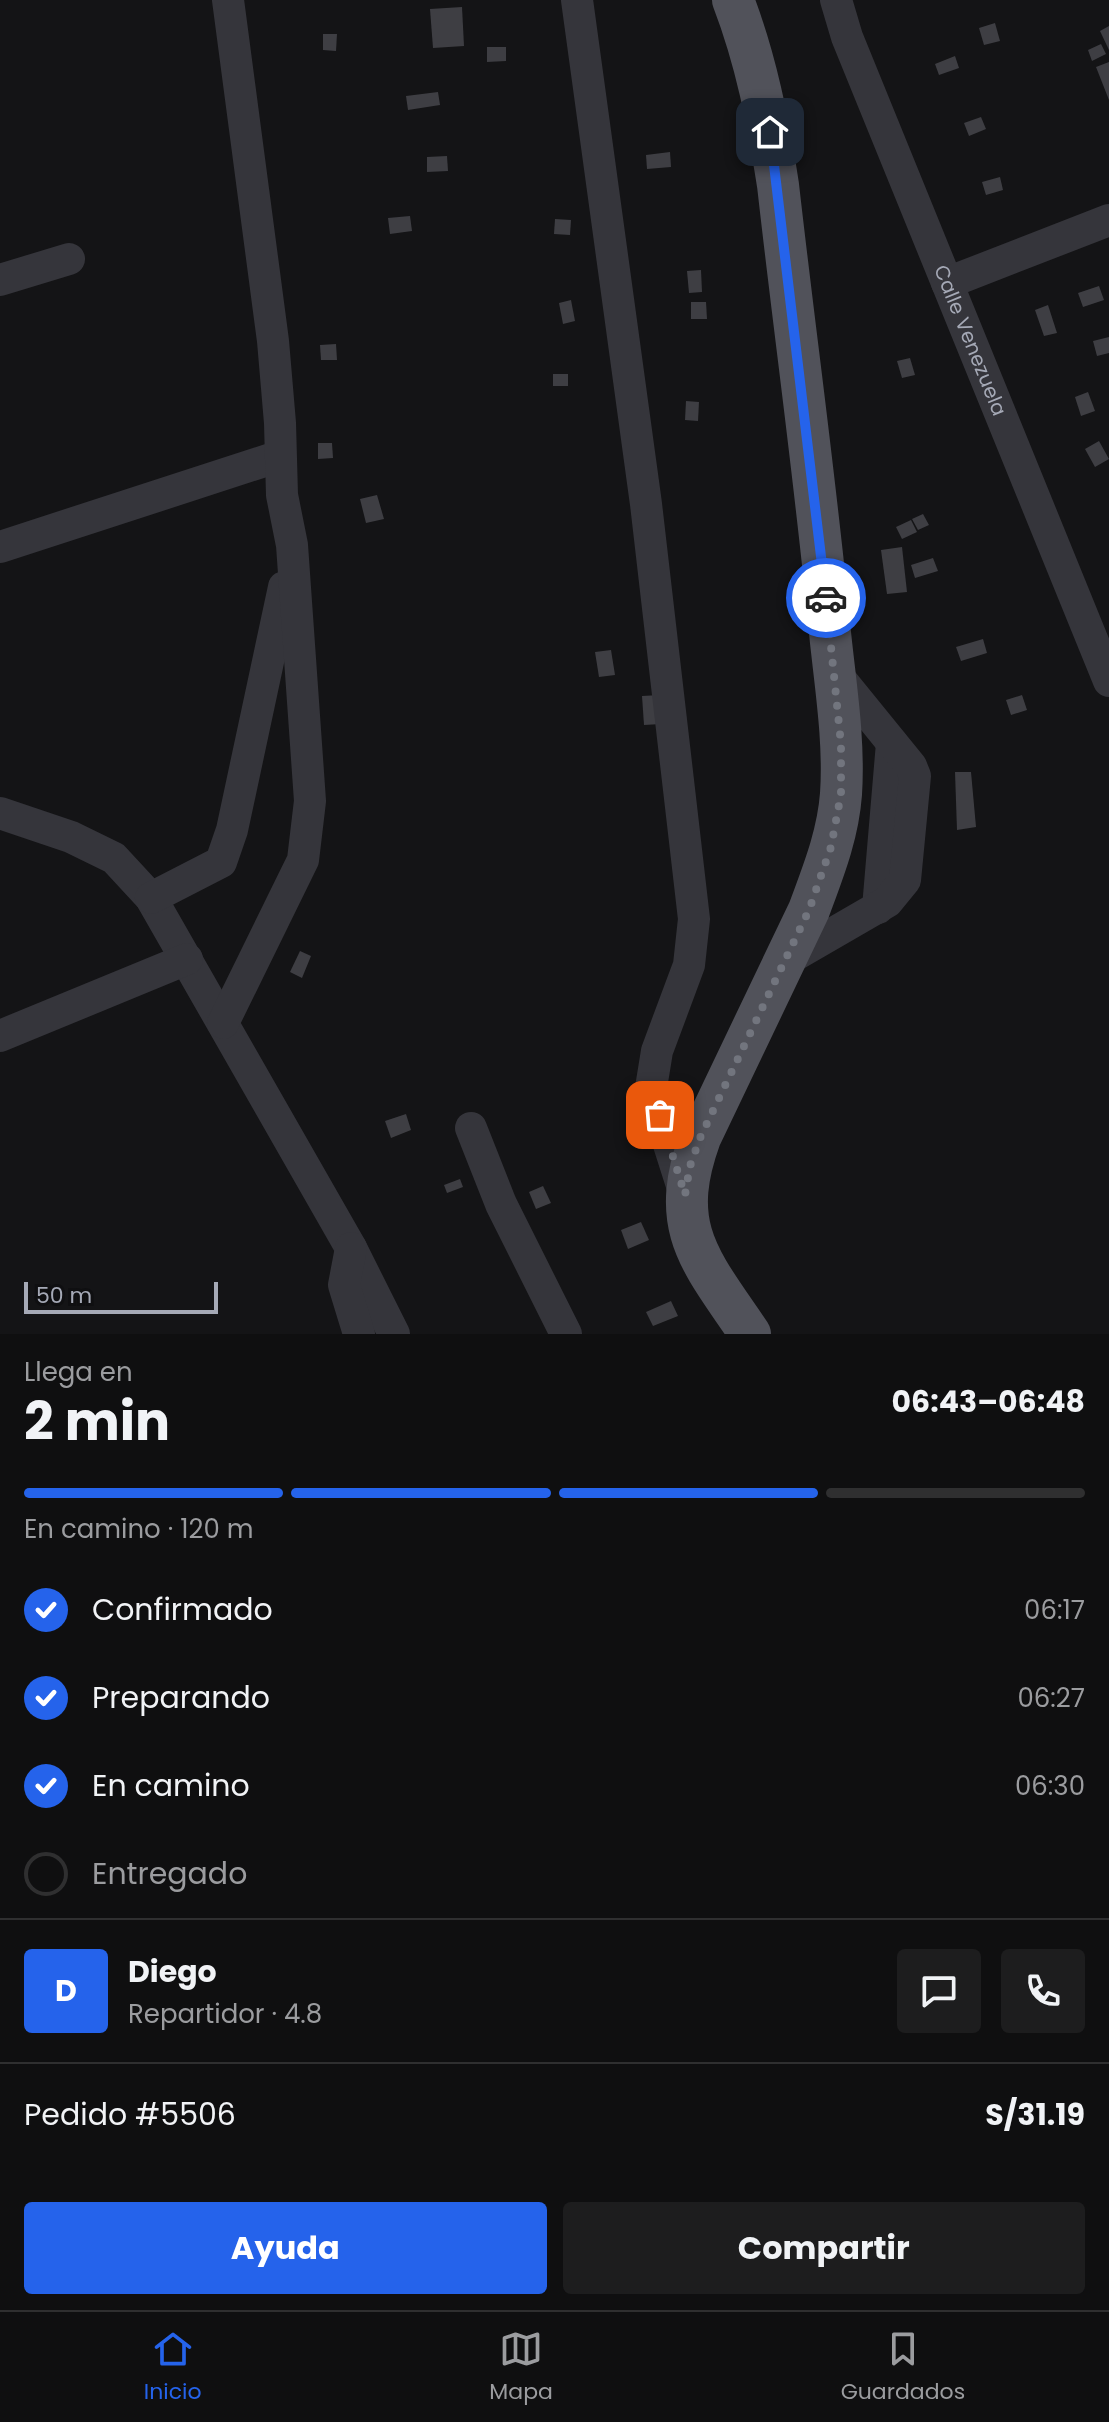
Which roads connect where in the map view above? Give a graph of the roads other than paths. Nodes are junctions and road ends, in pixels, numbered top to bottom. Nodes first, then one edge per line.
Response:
1 (228, 0) edge
2 (577, 0) edge
3 (733, 0) edge
4 (836, 0) edge
5 (1109, 220) edge
6 (69, 259) dead end
7 (0, 280) edge
8 (947, 283) junction
9 (280, 456) junction
10 (292, 545) junction
11 (0, 547) edge
12 (833, 670) junction
13 (1109, 681) edge
14 (0, 813) edge
15 (151, 898) junction
16 (187, 959) junction
17 (785, 961) junction
18 (223, 1023) junction
19 (0, 1036) edge
20 (471, 1128) dead end
21 (685, 1195) junction
22 (351, 1248) junction
23 (359, 1334) edge
24 (394, 1334) edge
25 (566, 1334) edge
26 (750, 1334) edge

1 - 9 street
2 - 21 street
3 - 12 main road
4 - 8 street, Calle Venezuela
5 - 8 street
6 - 7 street
8 - 13 street, Calle Venezuela
9 - 10 street
9 - 11 street
10 - 15 street
10 - 18 street
12 - 17 main road
12 - 17 street
14 - 15 street
15 - 16 street
16 - 18 street
16 - 19 street
17 - 21 main road
18 - 22 street
20 - 25 street
21 - 26 main road
22 - 23 street
22 - 24 street

